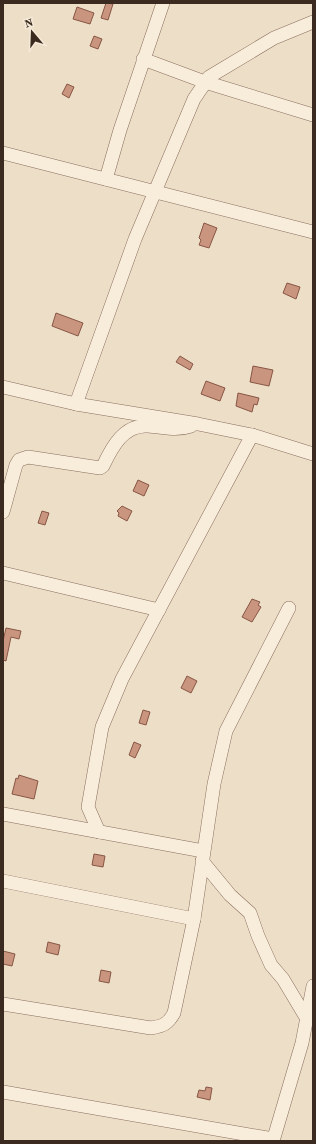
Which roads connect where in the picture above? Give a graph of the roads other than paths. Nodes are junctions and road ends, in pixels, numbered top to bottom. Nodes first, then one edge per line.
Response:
1 (163, 3) edge
2 (313, 22) edge
3 (143, 59) junction
4 (205, 82) junction
5 (313, 115) edge
6 (3, 153) edge
7 (106, 179) junction
8 (155, 191) junction
9 (313, 232) edge
10 (3, 387) edge
11 (76, 404) junction
12 (198, 424) junction
13 (252, 435) junction
14 (313, 454) edge
15 (3, 512) edge
16 (3, 573) edge
17 (289, 608) dead end
18 (160, 610) junction
19 (3, 814) edge
20 (99, 832) junction
21 (203, 856) junction
22 (3, 881) edge
23 (194, 919) junction
24 (313, 986) edge
25 (3, 1004) edge
26 (307, 1019) junction
27 (307, 1045) edge
28 (3, 1092) edge
29 (273, 1140) edge

1 - 3 street
2 - 4 street
3 - 4 street
3 - 7 street
4 - 5 street
4 - 8 street
6 - 7 street
7 - 8 street
8 - 9 street
8 - 11 street
10 - 11 street
11 - 12 street
12 - 13 street
12 - 15 street
13 - 14 street
13 - 18 street
16 - 18 street
17 - 21 street
18 - 20 street
19 - 20 street
20 - 21 street
21 - 23 street
21 - 26 street
22 - 23 street
23 - 25 street
24 - 26 street
26 - 27 street
27 - 29 street
28 - 29 street

